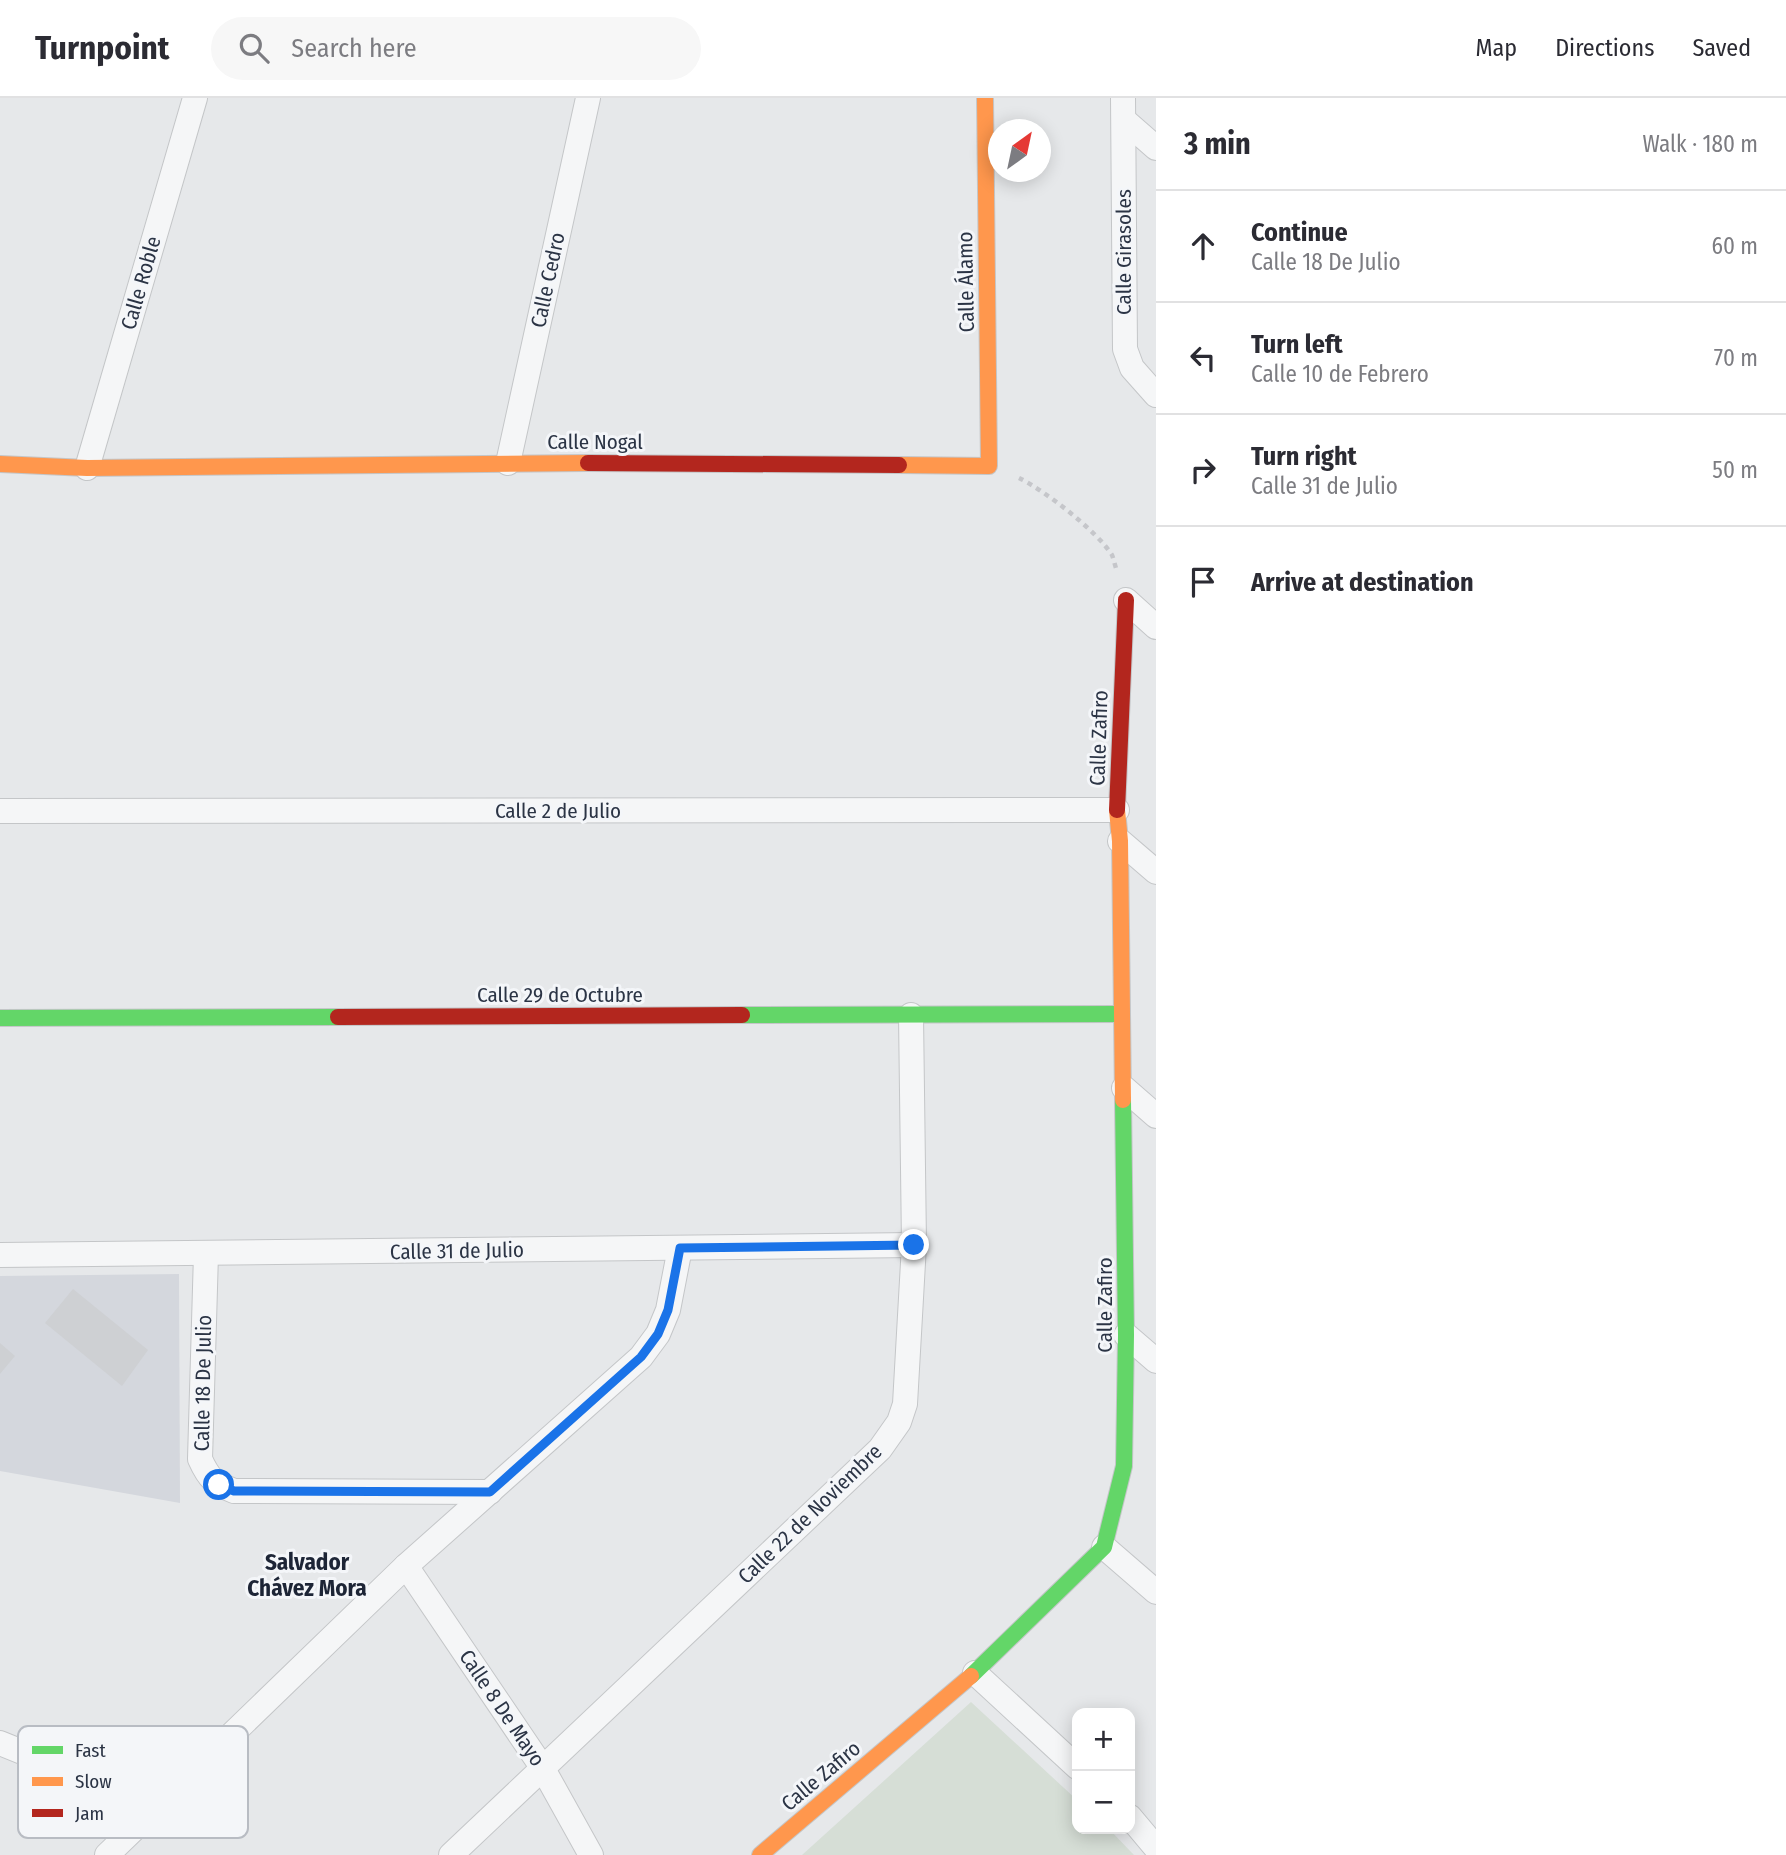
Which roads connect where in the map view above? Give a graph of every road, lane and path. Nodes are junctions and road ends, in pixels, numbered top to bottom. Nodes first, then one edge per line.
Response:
1 (195, 98) edge
2 (588, 98) edge
3 (985, 98) edge
4 (1123, 109) edge
5 (1156, 148) edge
6 (1156, 395) edge
7 (508, 463) junction
8 (0, 464) edge
9 (989, 466) junction
10 (87, 468) junction
11 (1126, 600) junction
12 (1156, 627) edge
13 (1117, 810) junction
14 (0, 811) edge
15 (1120, 841) junction
16 (1156, 872) edge
17 (911, 1014) junction
18 (1121, 1014) junction
19 (0, 1018) edge
20 (1124, 1088) junction
21 (1156, 1116) edge
22 (914, 1245) junction
23 (680, 1248) junction
24 (206, 1254) junction
25 (0, 1255) edge
26 (1126, 1335) junction
27 (1156, 1361) edge
28 (490, 1492) junction
29 (1104, 1547) junction
30 (406, 1566) junction
31 (1156, 1592) edge
32 (975, 1672) junction
33 (241, 1726) edge
34 (0, 1743) edge
35 (18, 1750) edge
36 (1072, 1762) edge
37 (542, 1767) junction
38 (1135, 1822) edge
39 (125, 1838) edge
40 (1156, 1848) edge
41 (107, 1855) edge
42 (451, 1855) edge
43 (590, 1855) edge
44 (760, 1855) edge

1 - 10 street, Calle Roble
2 - 7 street, Calle Cedro
3 - 9 street, Calle Álamo
4 - 5 street
4 - 6 street, Calle Girasoles
7 - 9 street, Calle Nogal
7 - 10 street, Calle Nogal
8 - 10 street, Calle Nogal
9 - 11 path
11 - 12 street
11 - 13 street, Calle Zafiro
13 - 14 street, Calle 2 de Julio
13 - 15 street, Calle Zafiro
15 - 16 street
15 - 18 street, Calle Zafiro
17 - 18 street, Calle 29 de Octubre
17 - 19 street, Calle 29 de Octubre
17 - 22 street, Calle 22 de Noviembre
18 - 20 street, Calle Zafiro
20 - 21 street
20 - 26 street, Calle Zafiro
22 - 23 street, Calle 31 de Julio
22 - 37 street, Calle 22 de Noviembre
23 - 24 street, Calle 31 de Julio
23 - 28 street
24 - 25 street, Calle 31 de Julio
24 - 28 street, Calle 18 De Julio
26 - 27 street
26 - 29 street, Calle Zafiro
28 - 30 street
29 - 31 street
29 - 32 street, Calle Zafiro
30 - 33 street
30 - 37 street, Calle 8 De Mayo
32 - 36 street
32 - 44 street, Calle Zafiro
34 - 35 street
37 - 42 street, Calle 22 de Noviembre
37 - 43 street, Calle 8 De Mayo
38 - 40 street
39 - 41 street

